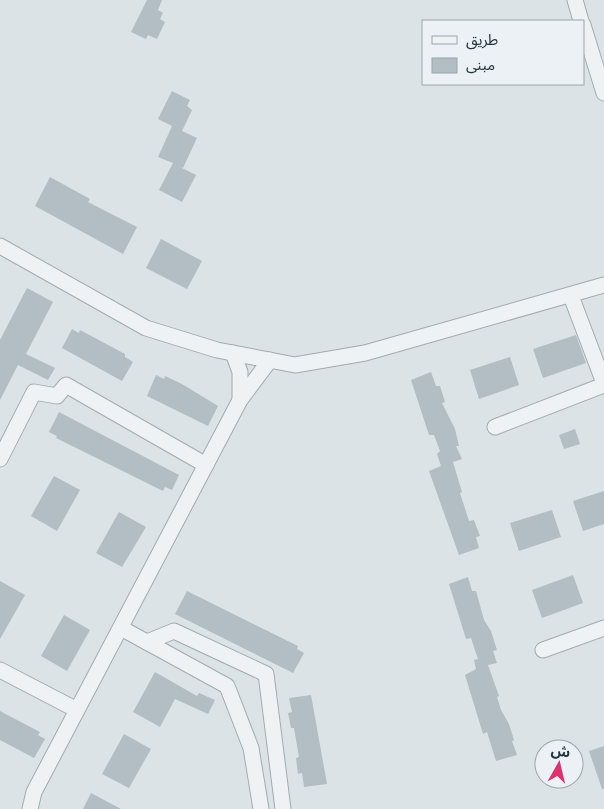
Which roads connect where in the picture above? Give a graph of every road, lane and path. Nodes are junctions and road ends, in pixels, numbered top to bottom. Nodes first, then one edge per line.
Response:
1 (575, 0) edge
2 (581, 20) edge
3 (584, 29) edge
4 (604, 92) edge
5 (0, 246) edge
6 (604, 285) edge
7 (571, 296) junction
8 (233, 353) junction
9 (270, 360) junction
10 (604, 384) edge
11 (240, 400) junction
12 (495, 427) dead end
13 (0, 459) edge
14 (206, 465) junction
15 (121, 628) junction
16 (604, 628) edge
17 (147, 642) junction
18 (543, 650) dead end
19 (0, 670) edge
20 (77, 710) junction
21 (30, 809) edge
22 (261, 809) edge
23 (283, 809) edge

1 - 2 street
3 - 4 street
5 - 8 street
6 - 7 street
7 - 9 street
7 - 10 street
8 - 9 street
8 - 11 street
9 - 11 street
10 - 12 street
11 - 14 street
13 - 14 street
14 - 15 street
15 - 17 street
15 - 20 street
16 - 18 street
17 - 22 street
17 - 23 street
19 - 20 street
20 - 21 street

